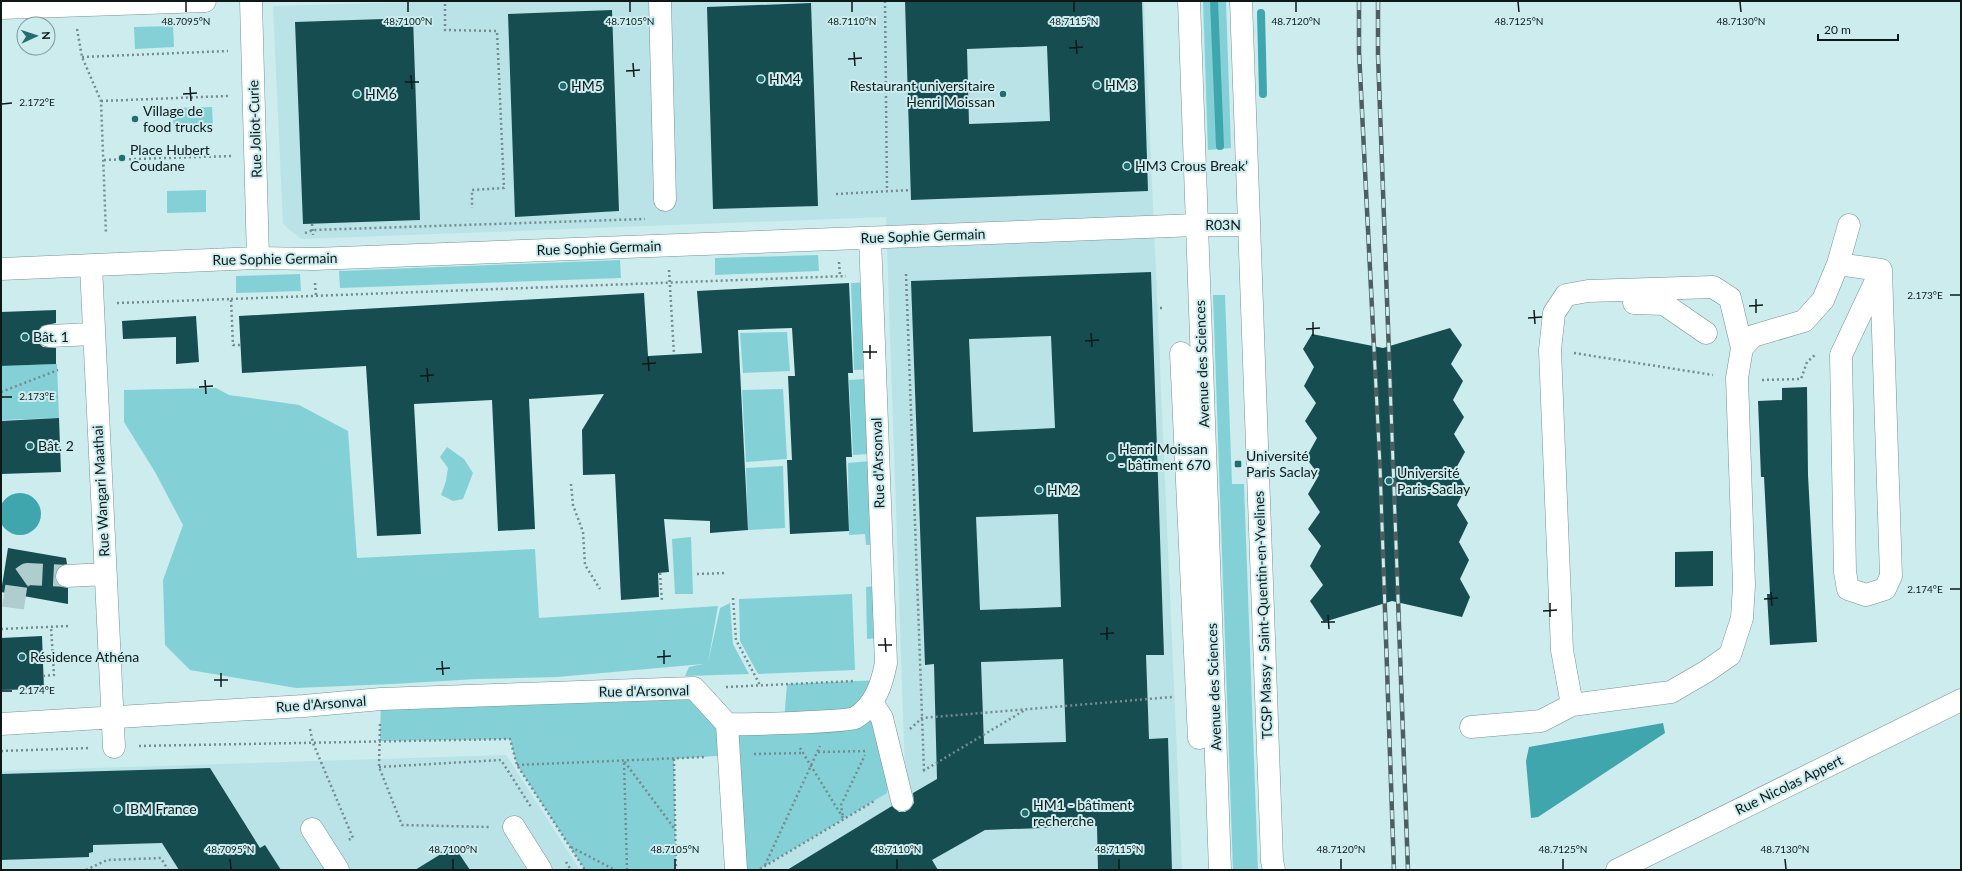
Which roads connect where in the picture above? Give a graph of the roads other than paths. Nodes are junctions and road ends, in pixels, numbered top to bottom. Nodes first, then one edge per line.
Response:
1 (205, 1) edge
2 (251, 1) edge
3 (660, 1) edge
4 (1189, 1) edge
5 (1241, 1) edge
6 (1, 8) edge
7 (665, 200) dead end
8 (1197, 225) junction
9 (1250, 225) junction
10 (1849, 225) dead end
11 (870, 238) junction
12 (258, 258) junction
13 (1838, 264) junction
14 (91, 266) junction
15 (1, 269) edge
16 (1881, 270) junction
17 (1614, 290) junction
18 (1706, 333) dead end
19 (94, 334) junction
20 (49, 336) dead end
21 (1742, 348) junction
22 (1181, 353) dead end
23 (105, 574) junction
24 (67, 576) tunnel mouth
25 (1961, 700) edge
26 (872, 702) junction
27 (1572, 705) junction
28 (112, 716) junction
29 (1, 724) edge
30 (727, 724) junction
31 (1471, 727) dead end
32 (1200, 738) dead end
33 (114, 747) road end
34 (902, 800) dead end
35 (514, 827) road end
36 (312, 829) dead end
37 (338, 870) edge
38 (541, 870) edge
39 (736, 870) edge
40 (1220, 870) edge
41 (1274, 870) edge
42 (1617, 870) edge

1 - 6 street
2 - 12 street, Rue Joliot-Curie
3 - 7 street
4 - 8 street, Avenue des Sciences
5 - 9 street, TCSP Massy - Saint-Quentin-en-Yvelines
8 - 9 street, R03N
8 - 11 street, Rue Sophie Germain
8 - 40 street, Avenue des Sciences
9 - 41 street, TCSP Massy - Saint-Quentin-en-Yvelines
10 - 13 street
11 - 12 street, Rue Sophie Germain
11 - 26 street, Rue d'Arsonval
12 - 14 street, Rue Sophie Germain
13 - 16 street
13 - 21 street
14 - 15 street, Rue Sophie Germain
14 - 19 street, Rue Wangari Maathai
16 - 16 street
17 - 18 street
17 - 21 street
17 - 27 street
19 - 20 street
19 - 23 street, Rue Wangari Maathai
21 - 27 street
22 - 32 street
23 - 24 street
23 - 28 street, Rue Wangari Maathai
25 - 42 street, Rue Nicolas Appert
26 - 30 street, Rue d'Arsonval
26 - 34 street
27 - 31 street
28 - 29 street, Rue d'Arsonval
28 - 30 street, Rue d'Arsonval
28 - 33 street, Rue Wangari Maathai
30 - 39 street
35 - 38 street
36 - 37 street

